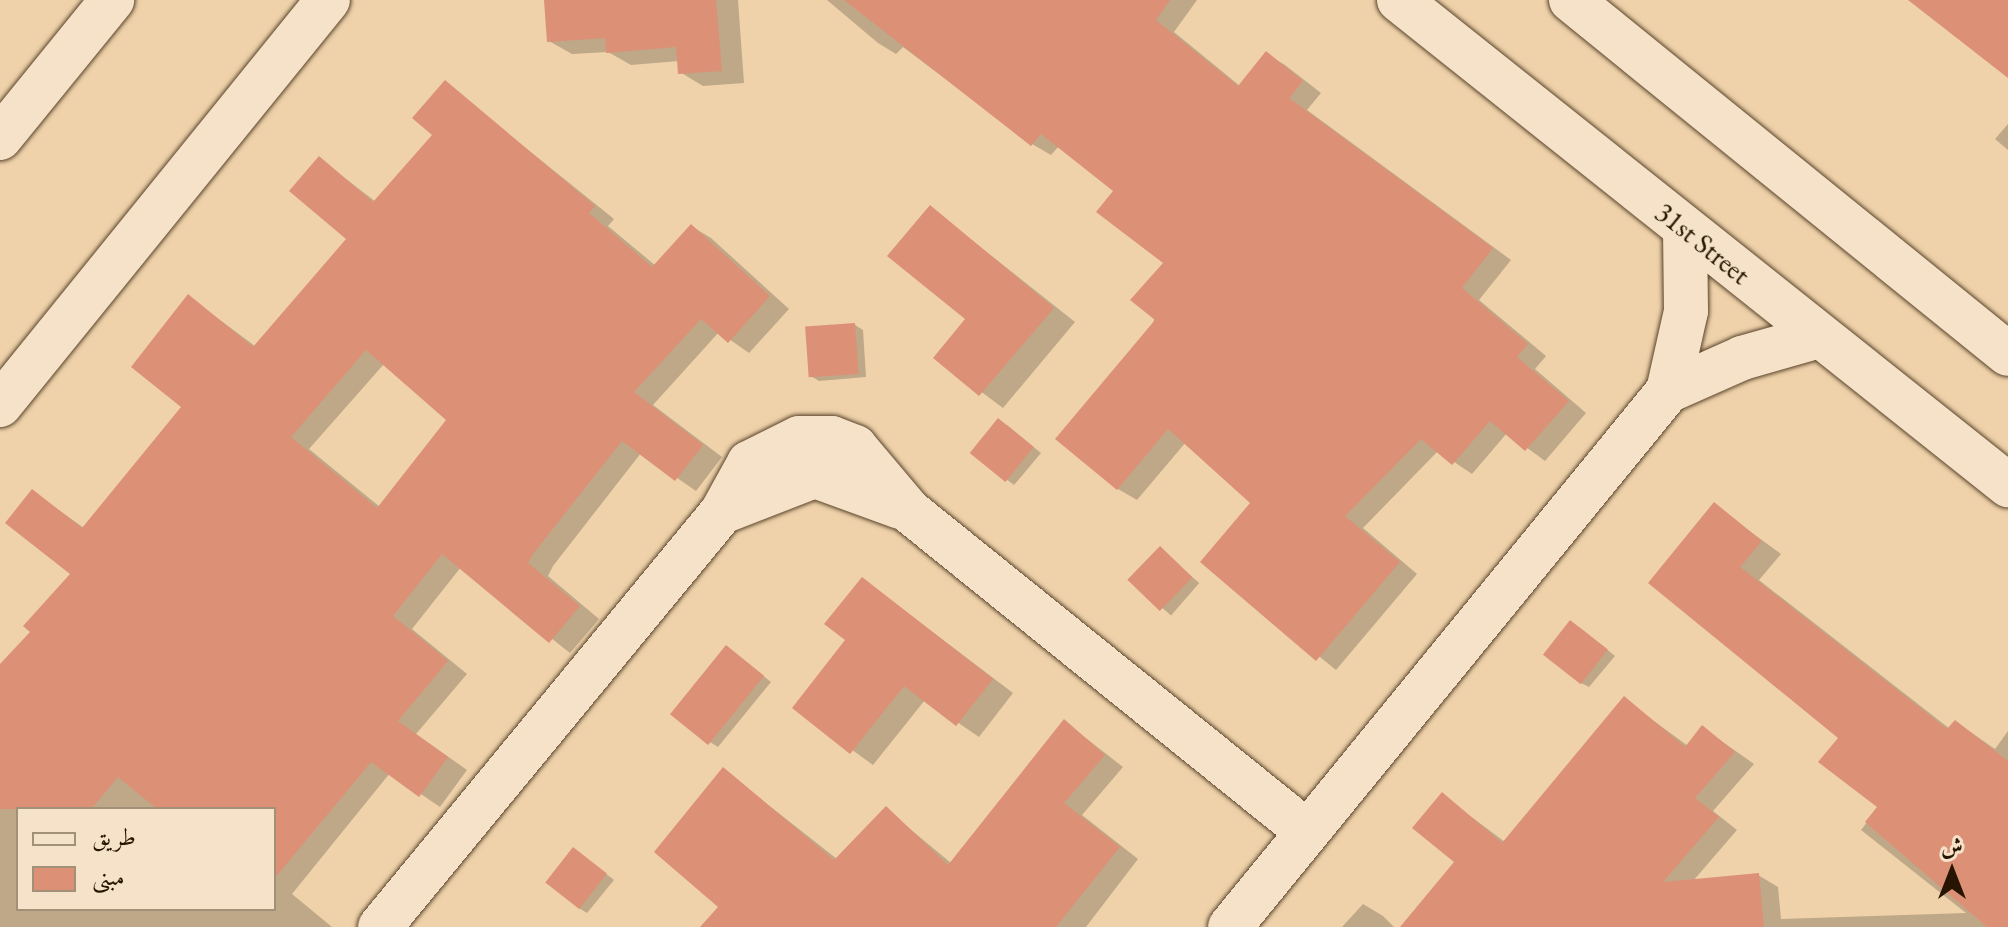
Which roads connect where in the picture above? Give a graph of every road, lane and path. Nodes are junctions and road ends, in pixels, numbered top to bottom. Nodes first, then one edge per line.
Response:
1 (112, 0) edge
2 (328, 0) edge
3 (1399, 0) edge
4 (1571, 0) edge
5 (0, 138) edge
6 (1685, 229) junction
7 (1819, 336) junction
8 (2008, 354) edge
9 (1668, 391) junction
10 (0, 405) edge
11 (2008, 485) edge
12 (1305, 830) junction
13 (380, 927) edge
14 (1230, 927) edge

1 - 5 street
2 - 10 street
3 - 6 street, 31st Street
4 - 8 street
6 - 7 street, 31st Street
6 - 9 street
7 - 9 street
7 - 11 street, 31st Street
9 - 12 street
12 - 13 street
12 - 14 street

